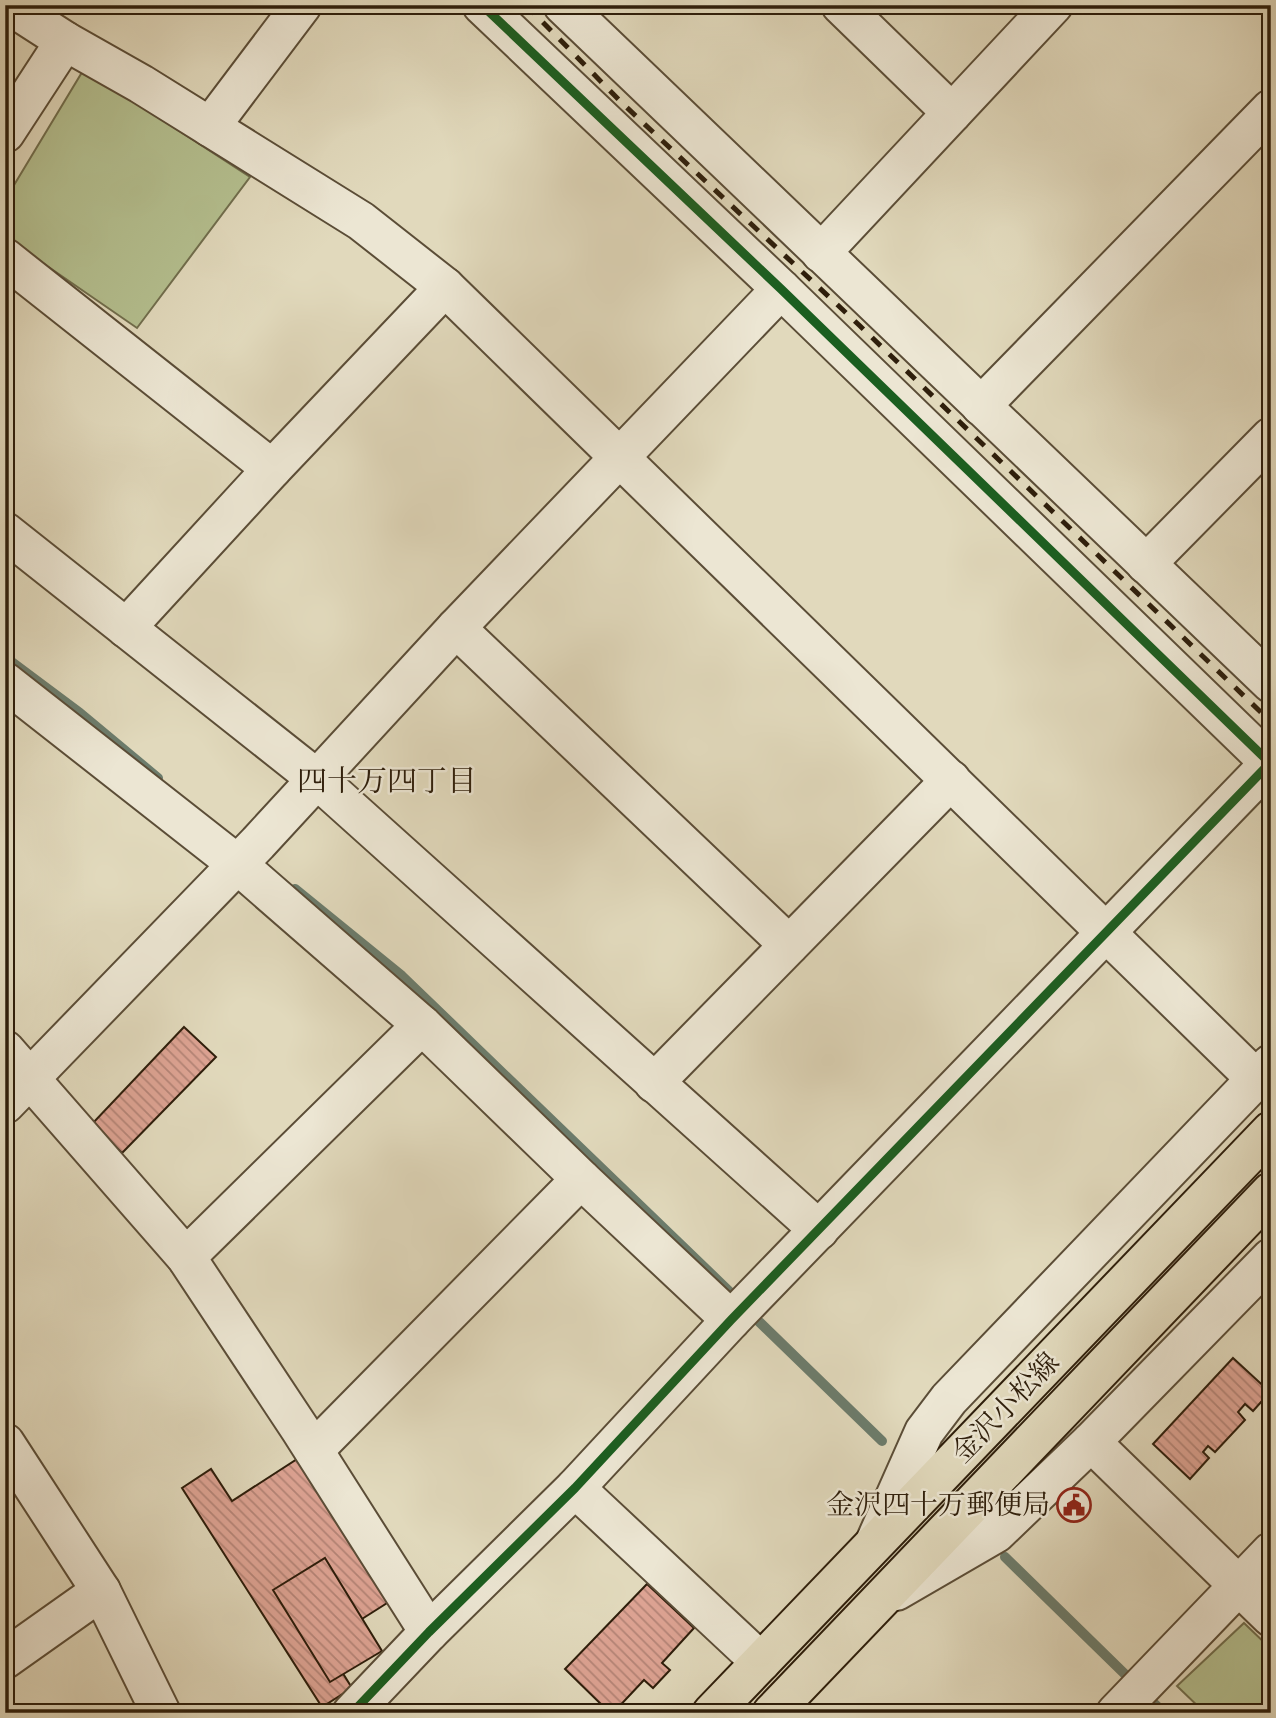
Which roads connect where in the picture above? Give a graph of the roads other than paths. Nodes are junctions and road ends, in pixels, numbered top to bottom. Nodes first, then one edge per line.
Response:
1 (9, 5) edge
2 (302, 5) edge
3 (482, 5) edge
4 (563, 5) edge
5 (841, 5) edge
6 (1053, 5) edge
7 (65, 41) junction
8 (1271, 109) edge
9 (952, 113) junction
10 (210, 127) junction
11 (5, 133) edge
12 (821, 253) junction
13 (5, 258) edge
14 (445, 287) junction
15 (781, 289) junction
16 (981, 406) junction
17 (1271, 437) edge
18 (620, 457) junction
19 (272, 469) junction
20 (5, 532) edge
21 (1146, 564) junction
22 (126, 628) junction
23 (456, 628) junction
24 (5, 682) edge
25 (1271, 683) edge
26 (1270, 763) edge
27 (317, 779) junction
28 (951, 780) junction
29 (247, 854) junction
30 (1106, 934) junction
31 (789, 945) junction
32 (422, 1025) junction
33 (1264, 1071) edge
34 (14, 1077) edge
35 (654, 1083) junction
36 (1271, 1132) edge
37 (581, 1179) junction
38 (1271, 1192) edge
39 (819, 1230) junction
40 (186, 1257) junction
41 (1271, 1258) edge
42 (741, 1310) junction
43 (1091, 1442) junction
44 (5, 1443) edge
45 (314, 1450) junction
46 (575, 1488) junction
47 (873, 1548) junction
48 (1271, 1552) edge
49 (1238, 1585) junction
50 (101, 1591) junction
51 (882, 1599) junction
52 (1271, 1617) edge
53 (429, 1632) junction
54 (5, 1659) edge
55 (761, 1662) junction
56 (1132, 1696) edge
57 (161, 1713) edge
58 (352, 1713) edge
59 (712, 1713) edge
60 (772, 1713) edge

1 - 7 street
2 - 10 street
3 - 15 street
4 - 12 street
5 - 9 street
6 - 9 street
7 - 10 street
7 - 11 street
8 - 16 street
9 - 12 street
10 - 14 street
12 - 16 street
13 - 19 street
14 - 18 street
14 - 19 street
15 - 18 street
15 - 26 street
16 - 21 street
17 - 21 street
18 - 23 street
18 - 28 street
19 - 22 street
20 - 22 street
21 - 25 street
22 - 27 street
23 - 27 street
23 - 31 street
24 - 29 street
26 - 30 street
27 - 29 street
27 - 35 street
28 - 30 street
28 - 31 street
29 - 32 street
29 - 34 street
30 - 33 street
30 - 39 street
31 - 35 street
32 - 37 street
32 - 40 street
33 - 47 street
34 - 40 street
35 - 39 street
36 - 47 main road, 金沢小松線
37 - 42 street
37 - 45 street
38 - 51 main road, 金沢小松線
39 - 42 street
40 - 45 street
41 - 43 street
42 - 46 street
43 - 49 street
43 - 51 street
44 - 50 street
45 - 53 street
46 - 53 street
46 - 55 street
47 - 55 main road, 金沢小松線
48 - 49 street
49 - 52 street
49 - 56 street
50 - 54 street
50 - 57 street
51 - 60 main road, 金沢小松線
53 - 58 street
55 - 59 main road, 金沢小松線

